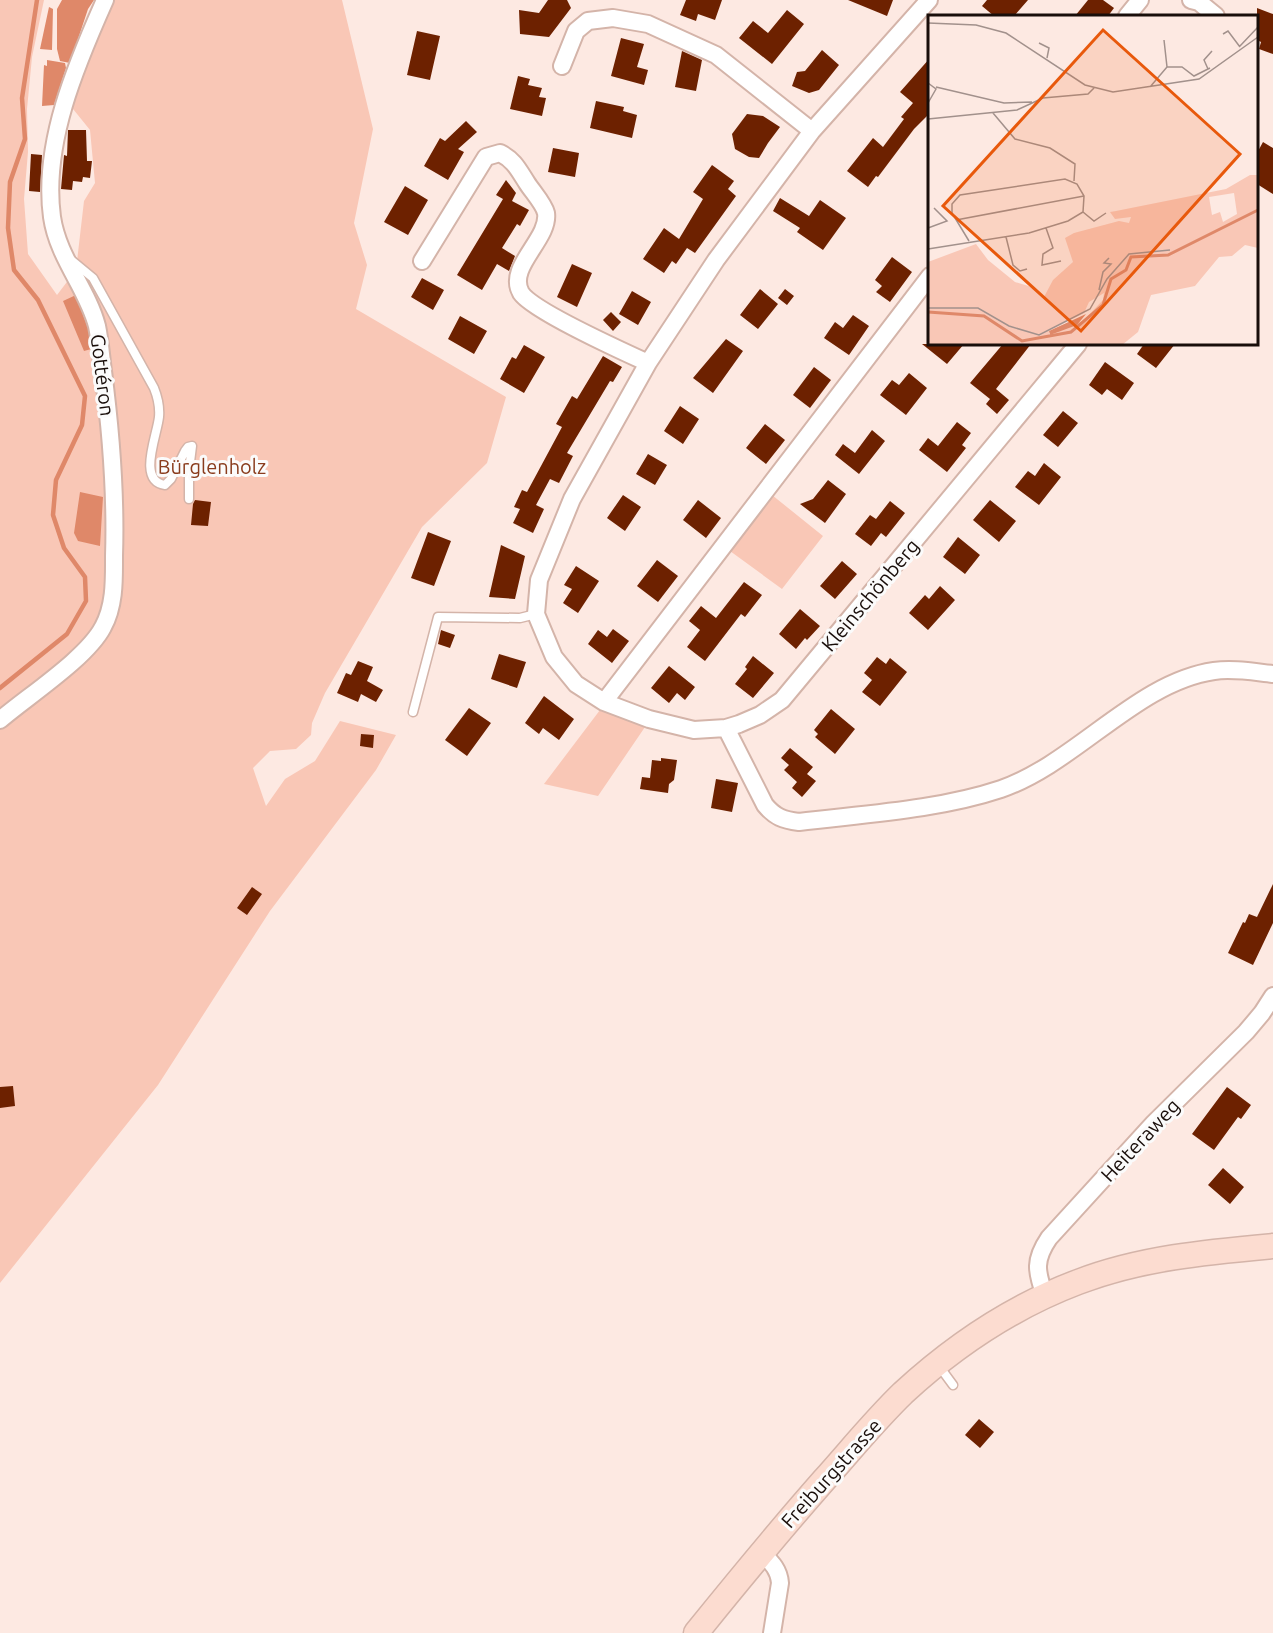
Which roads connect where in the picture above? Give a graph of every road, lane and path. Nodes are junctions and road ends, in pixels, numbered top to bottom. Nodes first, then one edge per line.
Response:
1 (105, 0) edge
2 (929, 0) edge
3 (1140, 0) edge
4 (1191, 0) edge
5 (1129, 15) edge
6 (1215, 15) edge
7 (562, 66) dead end
8 (812, 131) junction
9 (64, 257) junction
10 (422, 261) dead end
11 (928, 279) edge
12 (1077, 345) edge
13 (648, 363) junction
14 (189, 499) dead end
15 (536, 614) junction
16 (1273, 674) edge
17 (604, 702) junction
18 (412, 712) dead end
19 (0, 720) edge
20 (726, 728) junction
21 (1273, 996) edge
22 (1273, 1246) edge
23 (1044, 1296) junction
24 (937, 1364) junction
25 (953, 1385) dead end
26 (761, 1552) junction
27 (696, 1633) edge
28 (772, 1633) edge

1 - 9 street, Gottéron
2 - 8 street, Kleinschönberg
3 - 5 street
4 - 6 street
7 - 8 street
8 - 13 street, Kleinschönberg
9 - 14 lane
9 - 19 street, Gottéron
10 - 13 street
11 - 17 street
12 - 20 street, Kleinschönberg
13 - 15 street, Kleinschönberg
15 - 17 street, Kleinschönberg
15 - 18 lane
16 - 20 street
17 - 20 street, Kleinschönberg
21 - 23 street, Heiteraweg
22 - 23 main road, Freiburgstrasse
23 - 24 main road, Freiburgstrasse
24 - 25 lane
24 - 26 main road, Freiburgstrasse
26 - 27 main road, Freiburgstrasse
26 - 28 street

